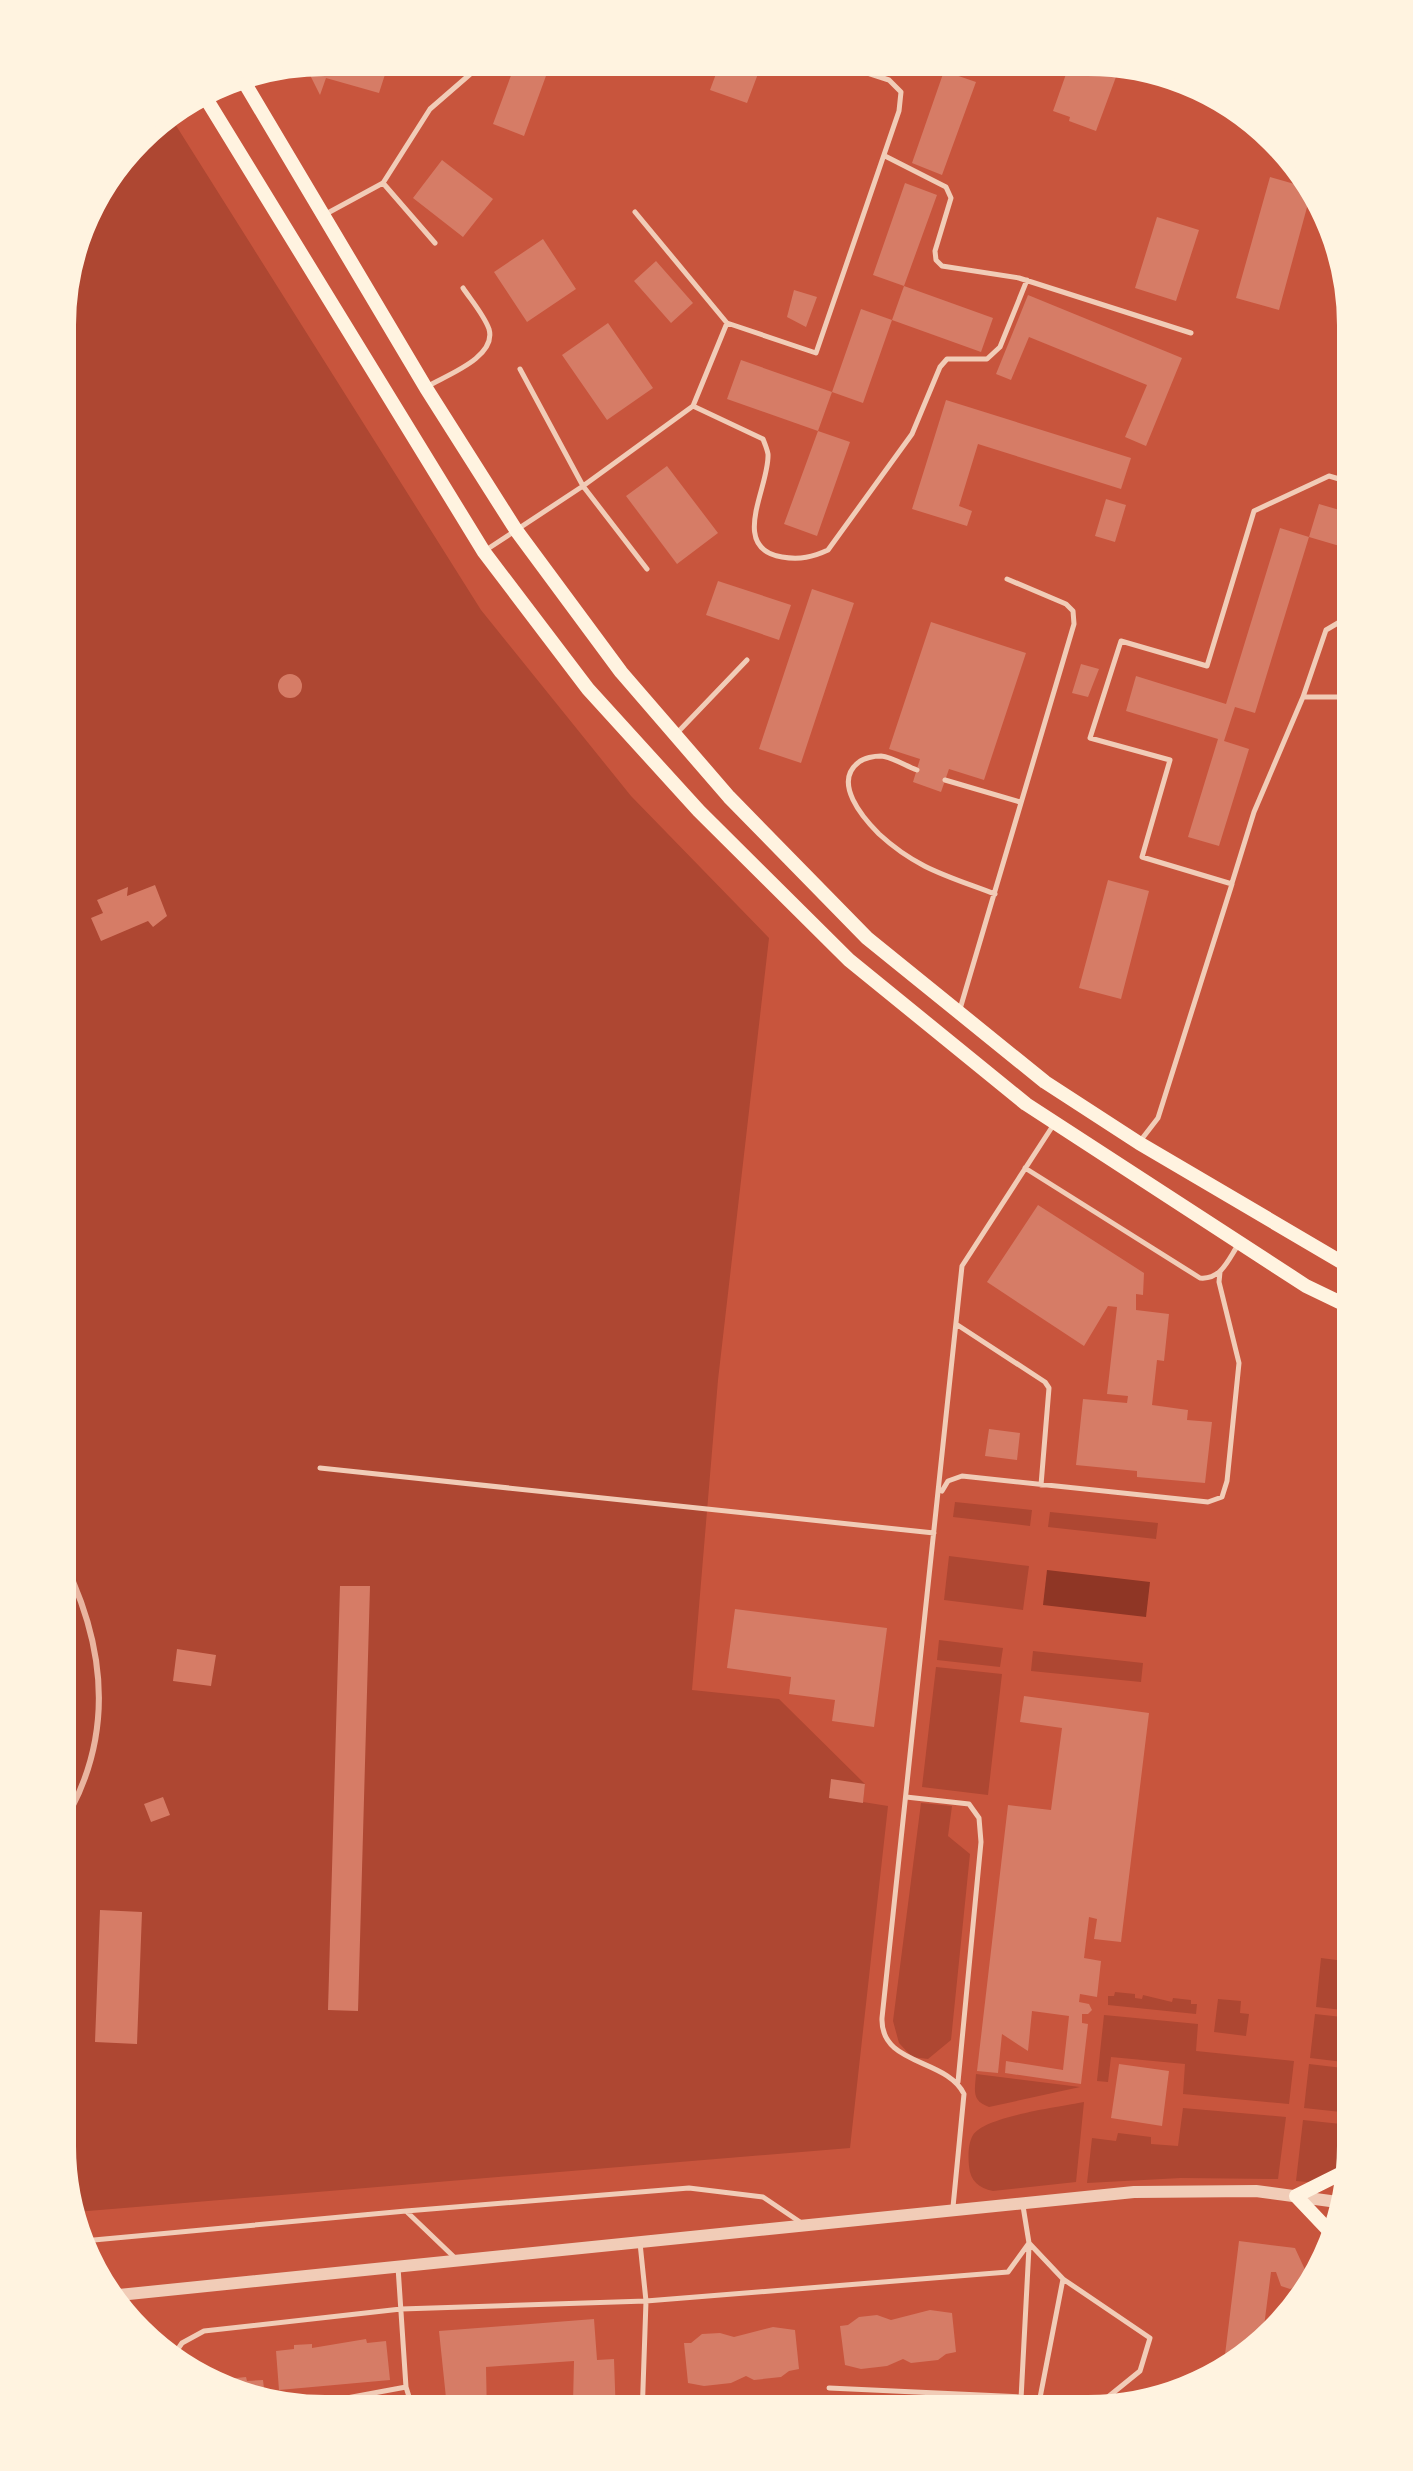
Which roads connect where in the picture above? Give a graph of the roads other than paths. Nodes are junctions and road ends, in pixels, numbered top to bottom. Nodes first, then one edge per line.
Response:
1 (859, 70) edge
2 (474, 71) edge
3 (244, 84) edge
4 (207, 99) edge
5 (885, 156) junction
6 (383, 183) junction
7 (636, 212) dead end
8 (323, 215) junction
9 (436, 243) dead end
10 (1026, 280) junction
11 (463, 288) dead end
12 (727, 323) junction
13 (1190, 333) dead end
14 (520, 369) dead end
15 (426, 388) junction
16 (694, 406) junction
17 (1343, 480) edge
18 (583, 486) junction
19 (516, 530) junction
20 (484, 552) junction
21 (647, 570) dead end
22 (1007, 579) dead end
23 (1343, 620) edge
24 (747, 660) dead end
25 (1303, 696) junction
26 (1343, 697) edge
27 (675, 735) junction
28 (917, 770) dead end
29 (946, 780) dead end
30 (1020, 802) junction
31 (1232, 884) junction
32 (994, 894) junction
33 (959, 1012) junction
34 (1054, 1124) junction
35 (1139, 1143) junction
36 (1025, 1168) junction
37 (1240, 1243) junction
38 (1342, 1263) edge
39 (1220, 1272) junction
40 (1342, 1304) edge
41 (956, 1324) junction
42 (320, 1468) dead end
43 (1041, 1485) junction
44 (938, 1498) junction
45 (935, 1534) junction
46 (906, 1798) junction
47 (958, 2082) junction
48 (1341, 2175) edge
49 (1296, 2196) junction
50 (1022, 2203) junction
51 (1336, 2203) edge
52 (953, 2210) junction
53 (406, 2211) junction
54 (805, 2226) junction
55 (1328, 2230) edge
56 (89, 2240) edge
57 (640, 2242) junction
58 (1029, 2243) junction
59 (457, 2261) junction
60 (398, 2267) junction
61 (1063, 2279) junction
62 (119, 2295) edge
63 (646, 2301) junction
64 (401, 2309) junction
65 (176, 2352) edge
66 (406, 2387) junction
67 (829, 2388) dead end
68 (1021, 2397) junction
69 (1104, 2400) edge
70 (331, 2401) edge
71 (411, 2401) edge
72 (643, 2401) edge
73 (1021, 2401) edge
74 (1039, 2401) edge

1 - 5 lane
2 - 6 lane
3 - 8 main road
4 - 20 main road
5 - 10 lane
5 - 12 lane
6 - 8 lane
6 - 9 lane
7 - 12 lane
8 - 15 main road
10 - 13 lane
10 - 16 lane
11 - 15 lane
12 - 16 lane
14 - 18 lane
15 - 19 main road
16 - 18 lane
17 - 31 lane
18 - 19 lane
18 - 21 lane
19 - 20 lane
19 - 27 main road
20 - 34 main road
22 - 30 lane
23 - 25 lane
24 - 27 lane
25 - 26 lane
25 - 31 lane
27 - 33 main road
28 - 32 lane
29 - 30 lane
30 - 32 lane
31 - 35 lane
32 - 33 lane
33 - 35 main road
34 - 36 lane
34 - 37 main road
35 - 38 main road
36 - 39 lane
36 - 41 lane
37 - 39 lane
37 - 40 main road
39 - 43 lane
41 - 43 lane
41 - 44 lane
42 - 45 lane
43 - 44 lane
44 - 45 lane
45 - 46 lane
46 - 47 lane
46 - 47 lane
47 - 52 lane
48 - 49 main road
49 - 50 street
49 - 51 street
49 - 55 main road
50 - 52 street
50 - 58 lane
52 - 54 street
53 - 54 lane
53 - 56 lane
53 - 59 lane
54 - 57 street
57 - 59 street
57 - 63 lane
58 - 61 lane
58 - 63 lane
58 - 68 lane
59 - 60 street
60 - 62 street
60 - 64 lane
61 - 69 lane
61 - 74 lane
63 - 64 lane
63 - 72 lane
64 - 65 lane
64 - 66 lane
66 - 70 lane
66 - 71 lane
67 - 68 lane
68 - 73 lane

